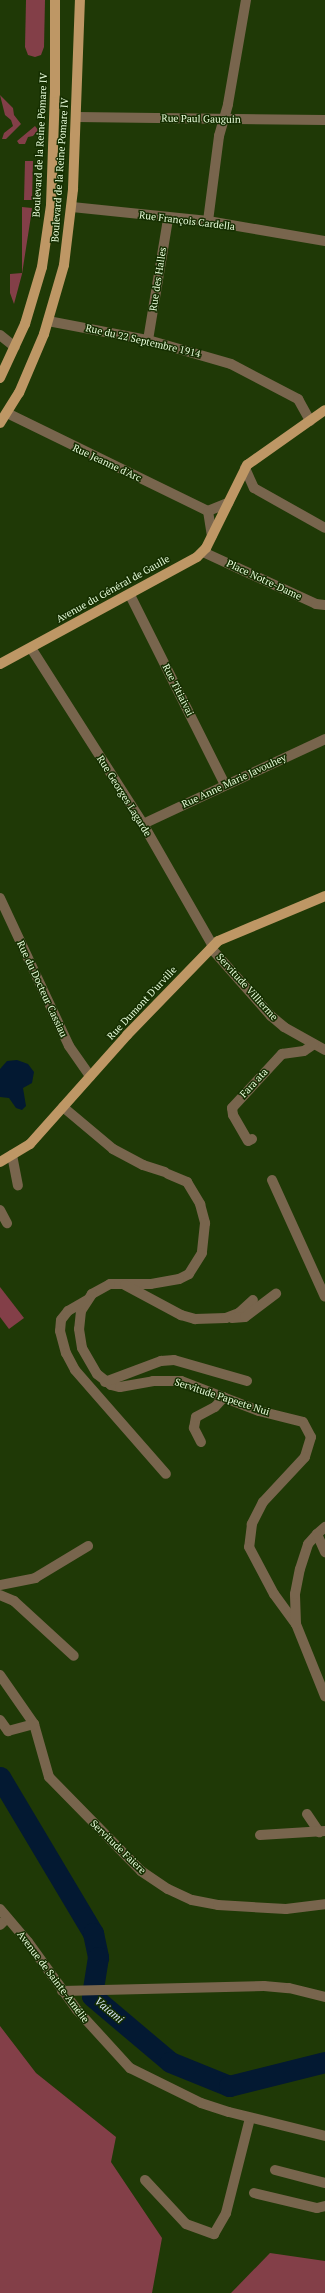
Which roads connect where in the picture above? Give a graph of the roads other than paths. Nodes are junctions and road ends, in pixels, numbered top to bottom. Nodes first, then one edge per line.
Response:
1 (54, 0) edge
2 (80, 0) edge
3 (246, 0) edge
4 (77, 117) junction
5 (223, 120) junction
6 (325, 120) edge
7 (72, 207) junction
8 (168, 219) junction
9 (208, 221) junction
10 (325, 241) edge
11 (48, 321) junction
12 (0, 335) edge
13 (148, 340) junction
14 (16, 347) junction
15 (0, 378) edge
16 (325, 411) edge
17 (7, 413) junction
18 (310, 421) junction
19 (0, 423) edge
20 (245, 468) junction
21 (228, 503) junction
22 (208, 511) junction
23 (325, 528) edge
24 (212, 536) junction
25 (203, 552) junction
26 (130, 595) junction
27 (325, 605) edge
28 (31, 648) junction
29 (0, 664) edge
30 (325, 739) edge
31 (225, 785) junction
32 (144, 823) junction
33 (325, 896) edge
34 (0, 898) edge
35 (213, 946) junction
36 (314, 1044) junction
37 (325, 1050) edge
38 (90, 1076) junction
39 (63, 1107) junction
40 (252, 1139) dead end
41 (12, 1156) junction
42 (0, 1162) edge
43 (272, 1180) dead end
44 (18, 1185) dead end
45 (0, 1210) edge
46 (7, 1223) dead end
47 (120, 1282) junction
48 (276, 1294) dead end
49 (325, 1298) edge
50 (88, 1300) junction
51 (253, 1300) dead end
52 (226, 1318) junction
53 (246, 1381) dead end
54 (105, 1382) junction
55 (224, 1398) junction
56 (200, 1442) dead end
57 (166, 1474) dead end
58 (325, 1527) edge
59 (317, 1534) junction
60 (88, 1546) dead end
61 (325, 1552) edge
62 (0, 1585) edge
63 (0, 1595) edge
64 (296, 1624) junction
65 (74, 1656) dead end
66 (0, 1675) edge
67 (325, 1696) edge
68 (0, 1720) edge
69 (34, 1724) junction
70 (307, 1814) dead end
71 (322, 1831) edge
72 (260, 1835) dead end
73 (325, 1904) edge
74 (0, 1910) edge
75 (3, 1921) edge
76 (62, 1991) junction
77 (325, 1997) edge
78 (250, 2118) junction
79 (325, 2136) edge
80 (275, 2170) dead end
81 (145, 2180) dead end
82 (325, 2183) edge
83 (254, 2193) dead end
84 (325, 2206) edge

1 - 14 main road, Boulevard de la Reine Pōmare IV
2 - 4 main road, Boulevard de la Reine Pomare IV
3 - 5 street
4 - 5 street, Rue Paul Gauguin
4 - 7 main road, Boulevard de la Reine Pomare IV
5 - 6 street, Rue Paul Gauguin
5 - 9 street
7 - 8 street, Rue François Cardella
7 - 11 main road, Boulevard de la Reine Pomare IV
8 - 9 street, Rue François Cardella
8 - 13 street, Rue des Halles
9 - 10 street, Rue François Cardella
11 - 13 street, Rue du 22 Septembre 1914
11 - 17 main road, Boulevard de la Reine Pomare IV
12 - 14 street
13 - 18 street, Rue du 22 Septembre 1914
14 - 15 main road, Boulevard de la Reine Pōmare IV
16 - 18 main road
17 - 19 main road, Boulevard de la Reine Pomare IV
17 - 22 street, Rue Jeanne d'Arc
18 - 20 main road
20 - 21 main road
20 - 23 street
21 - 22 street
21 - 24 main road
22 - 24 street
24 - 25 main road
25 - 26 main road, Avenue du Général de Gaulle
25 - 27 street, Place Notre-Dame
26 - 28 main road, Avenue du Général de Gaulle
26 - 31 street, Rue Titiaivai
28 - 29 main road, Avenue du Général de Gaulle
28 - 32 street, Rue Georges Lagarde
30 - 31 street, Rue Anne Marie Javouhey
31 - 32 street, Rue Anne Marie Javouhey
32 - 35 street, Rue Georges Lagarde
33 - 35 main road, Rue Dumont D'urville
34 - 38 street, Rue du Docteur Cassiau
35 - 36 street, Servitude Villierme
35 - 38 main road, Rue Dumont D'urville
36 - 37 street, Servitude Villierme
36 - 40 street, Fara ata
38 - 39 main road, Rue Dumont D'urville
39 - 41 main road, Rue Dumont D'urville
39 - 47 street
41 - 42 main road, Rue Dumont D'urville
41 - 44 street
43 - 49 street
45 - 46 street
47 - 50 street
47 - 52 street
48 - 52 street
50 - 54 street
50 - 57 street
51 - 52 street
53 - 54 street
54 - 55 street, Servitude Papeete Nui
55 - 56 street
55 - 64 street, Servitude Papeete Nui
58 - 59 street, Servitude Papeete Nui
59 - 61 street
59 - 64 street, Servitude Papeete Nui
60 - 62 street
63 - 65 street
64 - 67 street, Servitude Papeete Nui
66 - 69 street, Servitude Faiere
68 - 69 street
69 - 73 street, Servitude Faiere
70 - 71 street
71 - 72 street
74 - 75 street, Avenue de Sainte-Amélie
75 - 76 street, Avenue de Sainte-Amélie
76 - 77 street
76 - 78 street, Avenue de Sainte-Amélie
78 - 79 street, Avenue de Sainte-Amélie
78 - 81 street
80 - 82 street
83 - 84 street

